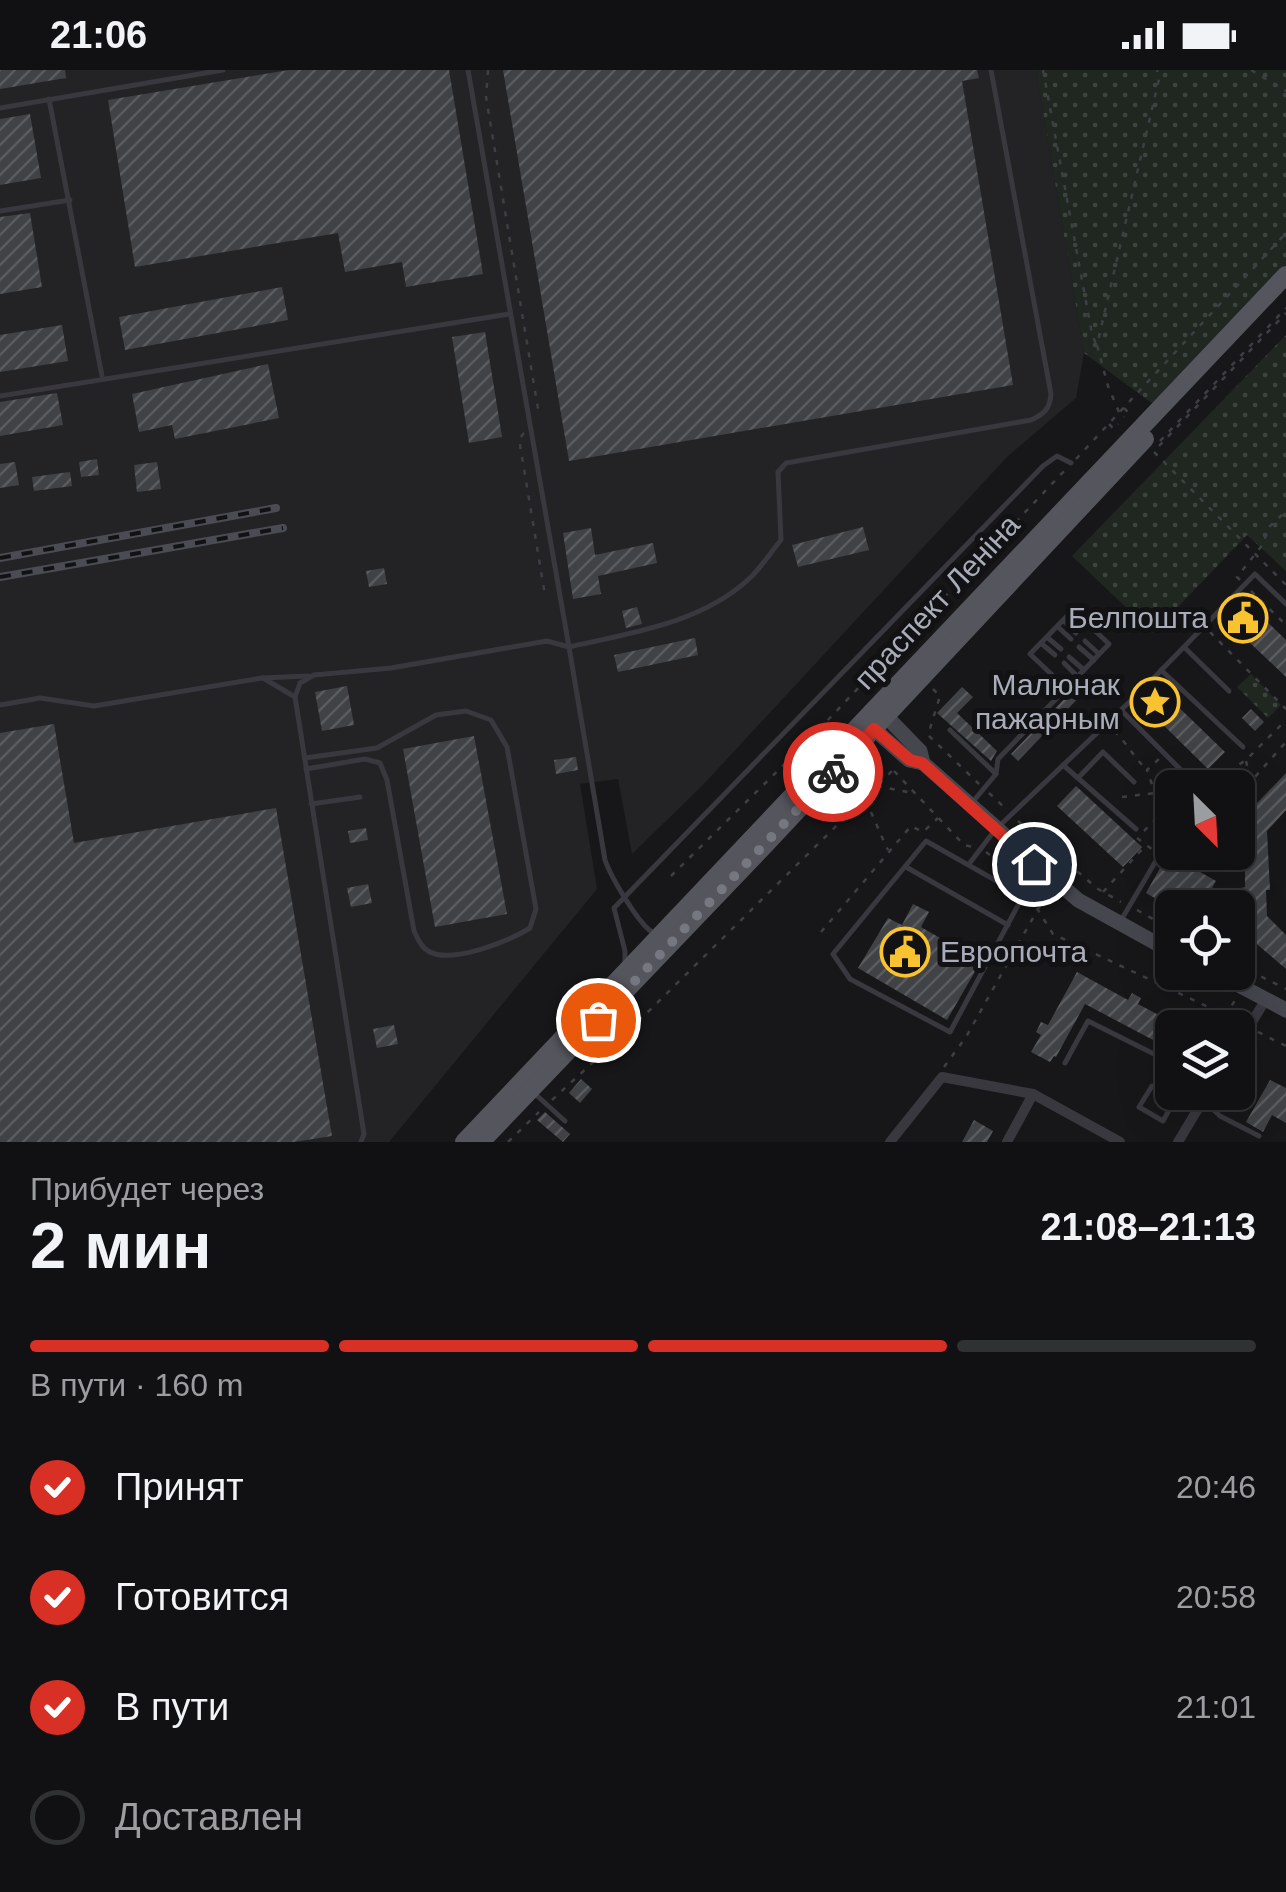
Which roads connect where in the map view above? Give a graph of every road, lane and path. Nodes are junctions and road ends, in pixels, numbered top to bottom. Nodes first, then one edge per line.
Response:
1 (223, 70) edge
2 (468, 70) edge
3 (990, 70) edge
4 (1042, 70) edge
5 (1157, 70) edge
6 (1251, 70) edge
7 (1286, 91) edge
8 (49, 99) junction
9 (0, 108) edge
10 (70, 200) junction
11 (0, 211) edge
12 (1286, 232) edge
13 (1286, 275) edge
14 (1286, 290) edge
15 (510, 314) junction
16 (1097, 346) junction
17 (102, 377) junction
18 (0, 396) edge
19 (1124, 408) junction
20 (1120, 413) junction
21 (1124, 417) dead end
22 (1109, 424) junction
23 (1118, 424) dead end
24 (1154, 452) dead end
25 (1071, 464) junction
26 (1286, 510) edge
27 (1256, 554) junction
28 (1286, 585) edge
29 (1251, 590) dead end
30 (1286, 604) edge
31 (1060, 623) junction
32 (1286, 625) edge
33 (1210, 632) dead end
34 (1074, 636) dead end
35 (1044, 640) junction
36 (1085, 641) dead end
37 (1079, 647) dead end
38 (1184, 647) junction
39 (569, 648) junction
40 (1061, 649) dead end
41 (1100, 654) junction
42 (1055, 655) dead end
43 (1070, 657) dead end
44 (1094, 660) junction
45 (1064, 663) dead end
46 (1084, 670) junction
47 (1162, 670) junction
48 (314, 675) junction
49 (1078, 677) junction
50 (262, 678) junction
51 (932, 688) dead end
52 (1066, 689) junction
53 (1229, 690) dead end
54 (295, 697) junction
55 (0, 705) edge
56 (1286, 709) edge
57 (1121, 710) junction
58 (875, 718) junction
59 (1286, 720) edge
60 (950, 730) dead end
61 (1286, 742) edge
62 (1243, 748) dead end
63 (304, 758) junction
64 (1246, 760) junction
65 (1063, 765) junction
66 (306, 769) junction
67 (893, 770) dead end
68 (1182, 770) edge
69 (1232, 770) edge
70 (1248, 770) edge
71 (996, 774) junction
72 (1255, 776) edge
73 (1078, 778) junction
74 (1134, 782) dead end
75 (876, 786) dead end
76 (985, 790) junction
77 (914, 793) junction
78 (1155, 793) edge
79 (360, 797) dead end
80 (1122, 797) dead end
81 (311, 804) junction
82 (969, 806) junction
83 (1011, 814) junction
84 (939, 817) junction
85 (995, 830) junction
86 (1136, 830) dead end
87 (1137, 838) dead end
88 (1146, 845) junction
89 (1155, 848) edge
90 (979, 849) junction
91 (889, 852) junction
92 (1155, 862) edge
93 (969, 864) junction
94 (906, 867) junction
95 (1224, 870) edge
96 (1046, 875) junction
97 (672, 876) dead end
98 (1224, 876) dead end
99 (1103, 892) junction
100 (1025, 894) junction
101 (625, 896) junction
102 (1129, 906) junction
103 (1038, 909) junction
104 (1155, 921) edge
105 (1118, 924) junction
106 (1008, 925) junction
107 (663, 932) junction
108 (821, 932) dead end
109 (1155, 943) edge
110 (624, 974) junction
111 (1255, 979) edge
112 (1253, 990) edge
113 (1281, 1000) edge
114 (1213, 1010) edge
115 (1255, 1021) edge
116 (1255, 1029) edge
117 (1286, 1038) edge
118 (1284, 1045) edge
119 (1155, 1055) edge
120 (1065, 1064) dead end
121 (942, 1076) junction
122 (531, 1090) junction
123 (1033, 1094) junction
124 (1177, 1096) edge
125 (546, 1105) junction
126 (1197, 1110) edge
127 (1216, 1110) edge
128 (565, 1122) dead end
129 (1259, 1136) dead end
130 (361, 1142) edge
131 (464, 1142) edge
132 (482, 1142) edge
133 (508, 1142) edge
134 (890, 1142) edge
135 (1007, 1142) edge
136 (1120, 1142) edge
137 (1178, 1142) edge

1 - 8 lane
2 - 15 lane
3 - 39 lane
4 - 16 path
5 - 16 path
6 - 7 path
8 - 9 lane
8 - 10 lane
10 - 11 lane
10 - 17 lane
12 - 19 path
13 - 58 main road, праспект Леніна
14 - 58 main road, праспект Леніна
15 - 17 lane
15 - 39 lane
16 - 20 path
17 - 18 lane
19 - 20 path
19 - 21 path
20 - 22 path
22 - 23 path
22 - 25 path
24 - 27 path
25 - 97 path
25 - 101 lane
26 - 27 path
27 - 28 path
29 - 32 path
30 - 38 lane
31 - 34 lane
31 - 35 lane
31 - 41 lane
33 - 56 path
35 - 40 lane
35 - 42 lane
35 - 52 lane
36 - 41 lane
37 - 44 lane
38 - 47 lane
38 - 53 lane
39 - 48 lane
39 - 101 lane
41 - 44 lane
43 - 46 lane
44 - 46 lane
45 - 49 lane
46 - 49 lane
47 - 57 lane
47 - 62 lane
48 - 50 lane
48 - 54 lane
49 - 52 lane
50 - 54 lane
50 - 55 lane
51 - 76 path
52 - 71 lane
54 - 63 lane
57 - 65 lane
57 - 68 lane
58 - 82 street
58 - 107 main road, праспект Леніна
58 - 122 main road, праспект Леніна
59 - 64 path
60 - 71 lane
61 - 72 path
63 - 66 lane
63 - 66 lane
64 - 69 path
64 - 70 path
65 - 73 lane
65 - 83 lane
66 - 81 lane
67 - 77 path
71 - 76 lane
73 - 74 lane
73 - 86 lane
75 - 77 path
76 - 82 lane
76 - 83 path
77 - 84 path
78 - 80 path
79 - 81 lane
81 - 130 lane
82 - 85 street
83 - 85 lane
83 - 99 path
84 - 90 path
84 - 91 path
85 - 90 lane
85 - 96 street
87 - 88 path
88 - 89 path
88 - 99 path
90 - 93 lane
90 - 100 path
91 - 108 path
91 - 125 path
92 - 102 lane
93 - 94 lane
93 - 100 lane
94 - 106 lane
94 - 106 lane
95 - 98 path
96 - 100 lane
96 - 105 street
99 - 102 path
100 - 103 path
100 - 106 lane
101 - 107 lane
101 - 110 lane
102 - 104 path
102 - 105 lane
103 - 114 path
103 - 121 path
105 - 109 street
107 - 110 main road, праспект Леніна
110 - 131 main road, праспект Леніна
111 - 113 path
112 - 113 street
113 - 115 street
116 - 118 path
117 - 118 path
119 - 120 lane
121 - 123 street
121 - 134 street
122 - 125 lane
122 - 132 main road, праспект Леніна
123 - 135 street
123 - 136 street
124 - 124 lane
125 - 128 lane
125 - 133 path
126 - 137 street
127 - 129 lane

